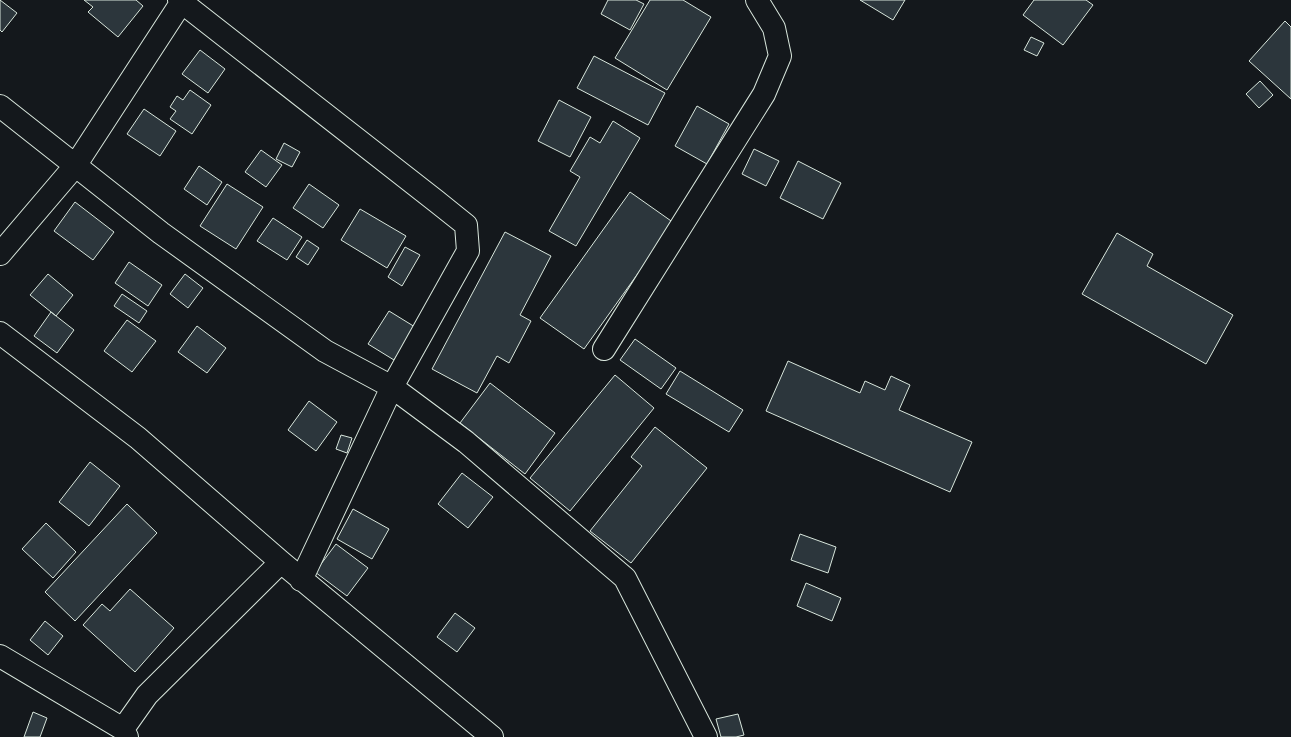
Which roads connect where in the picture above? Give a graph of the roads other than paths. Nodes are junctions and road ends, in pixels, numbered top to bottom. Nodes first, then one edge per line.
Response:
1 (757, 0) edge
2 (181, 1) edge
3 (0, 106) edge
4 (76, 166) junction
5 (0, 254) edge
6 (0, 333) edge
7 (604, 349) dead end
8 (392, 387) junction
9 (281, 562) junction
10 (301, 580) junction
11 (0, 656) edge
12 (125, 733) edge
13 (492, 737) edge
14 (706, 737) edge

1 - 7 street
2 - 4 street
2 - 8 street
3 - 4 street
4 - 5 street
4 - 8 street
6 - 9 street
8 - 10 street
8 - 14 street
9 - 10 street
9 - 12 street
10 - 13 street
11 - 12 street

